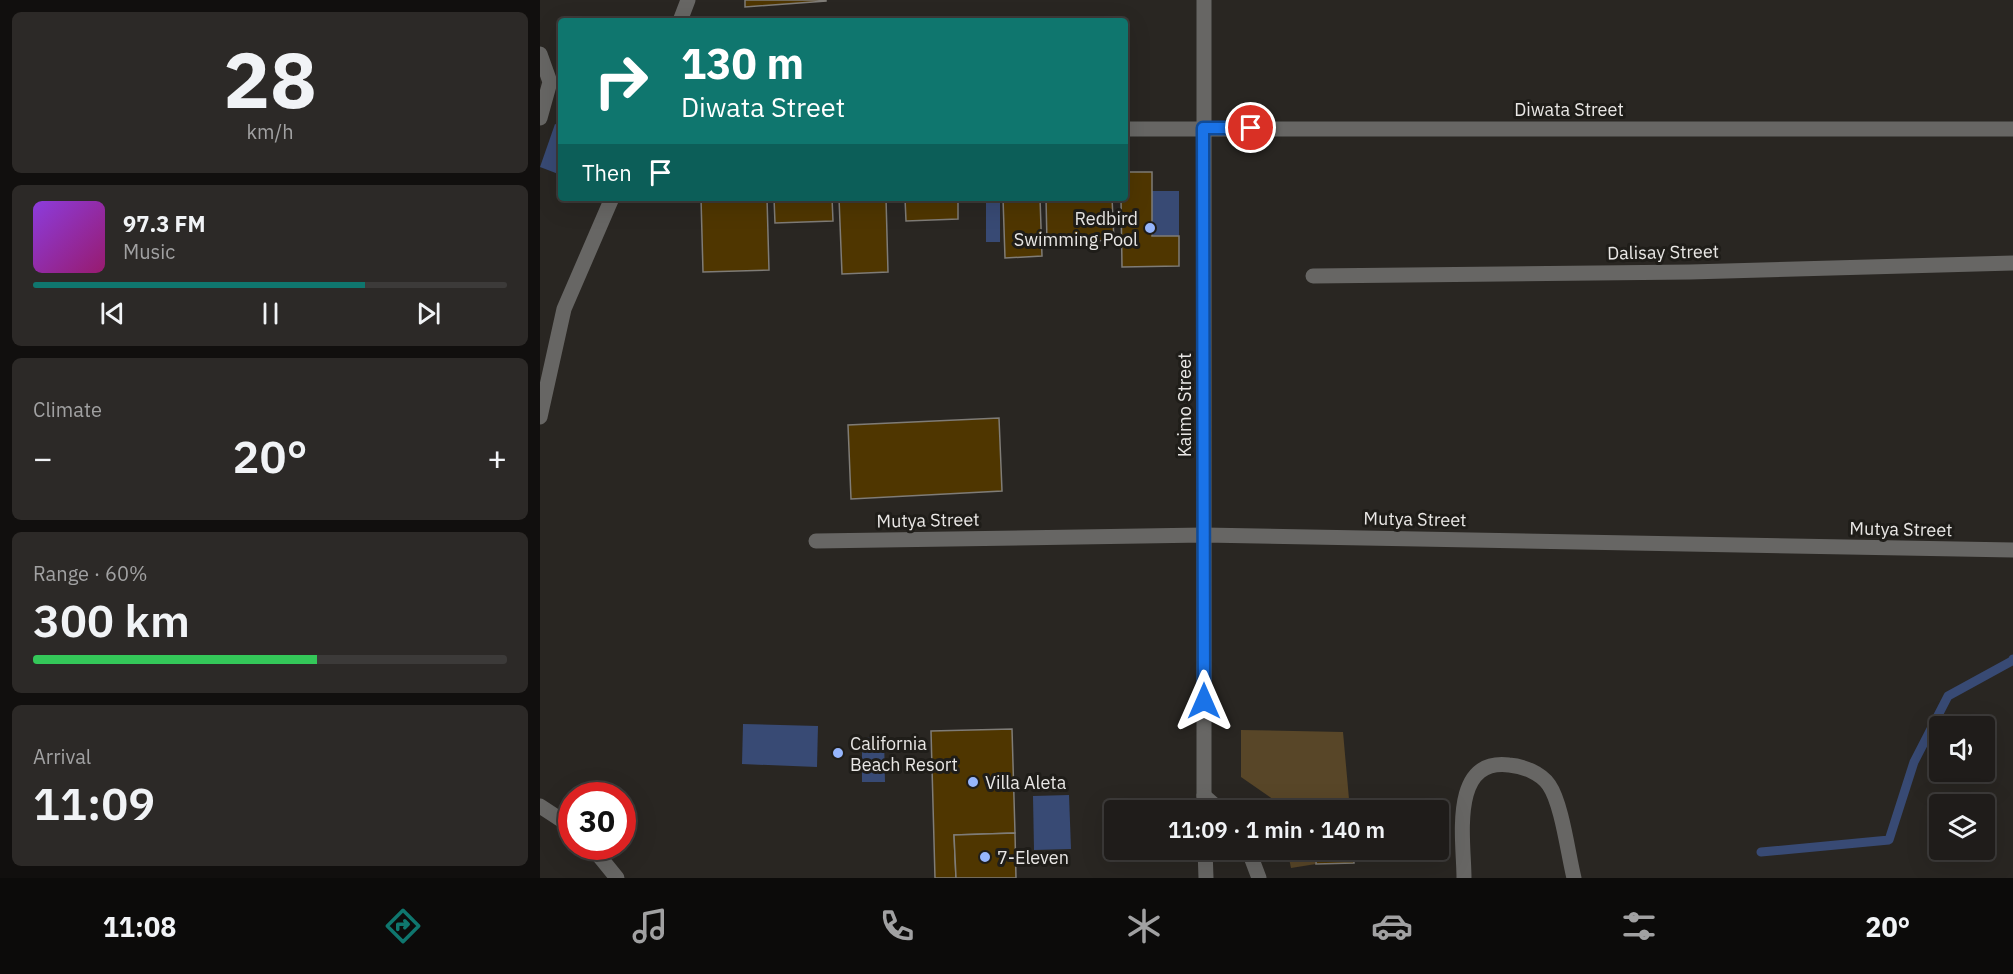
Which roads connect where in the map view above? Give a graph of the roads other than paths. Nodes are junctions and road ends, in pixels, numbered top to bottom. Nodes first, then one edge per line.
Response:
1 (688, 0) edge
2 (1204, 0) edge
3 (681, 18) edge
4 (540, 54) edge
5 (540, 118) edge
6 (1203, 128) junction
7 (1128, 129) edge
8 (2013, 129) edge
9 (611, 201) edge
10 (2013, 263) edge
11 (1313, 276) dead end
12 (540, 417) edge
13 (1204, 535) junction
14 (816, 541) dead end
15 (2013, 550) edge
16 (1204, 800) edge
17 (540, 806) edge
18 (558, 818) edge
19 (602, 860) edge
20 (1205, 860) edge
21 (1252, 860) edge
22 (617, 878) edge
23 (1206, 878) edge
24 (1259, 878) edge
25 (1464, 878) edge
26 (1574, 878) edge

1 - 3 street
2 - 6 street, Kaimo Street
4 - 5 street
6 - 7 street, Diwata Street
6 - 8 street, Diwata Street
6 - 13 street, Kaimo Street
9 - 12 street
10 - 11 street, Dalisay Street
13 - 14 street, Mutya Street
13 - 15 street, Mutya Street
13 - 16 street, Kaimo Street
17 - 18 street
19 - 22 street
20 - 23 street
21 - 24 street
25 - 26 street

